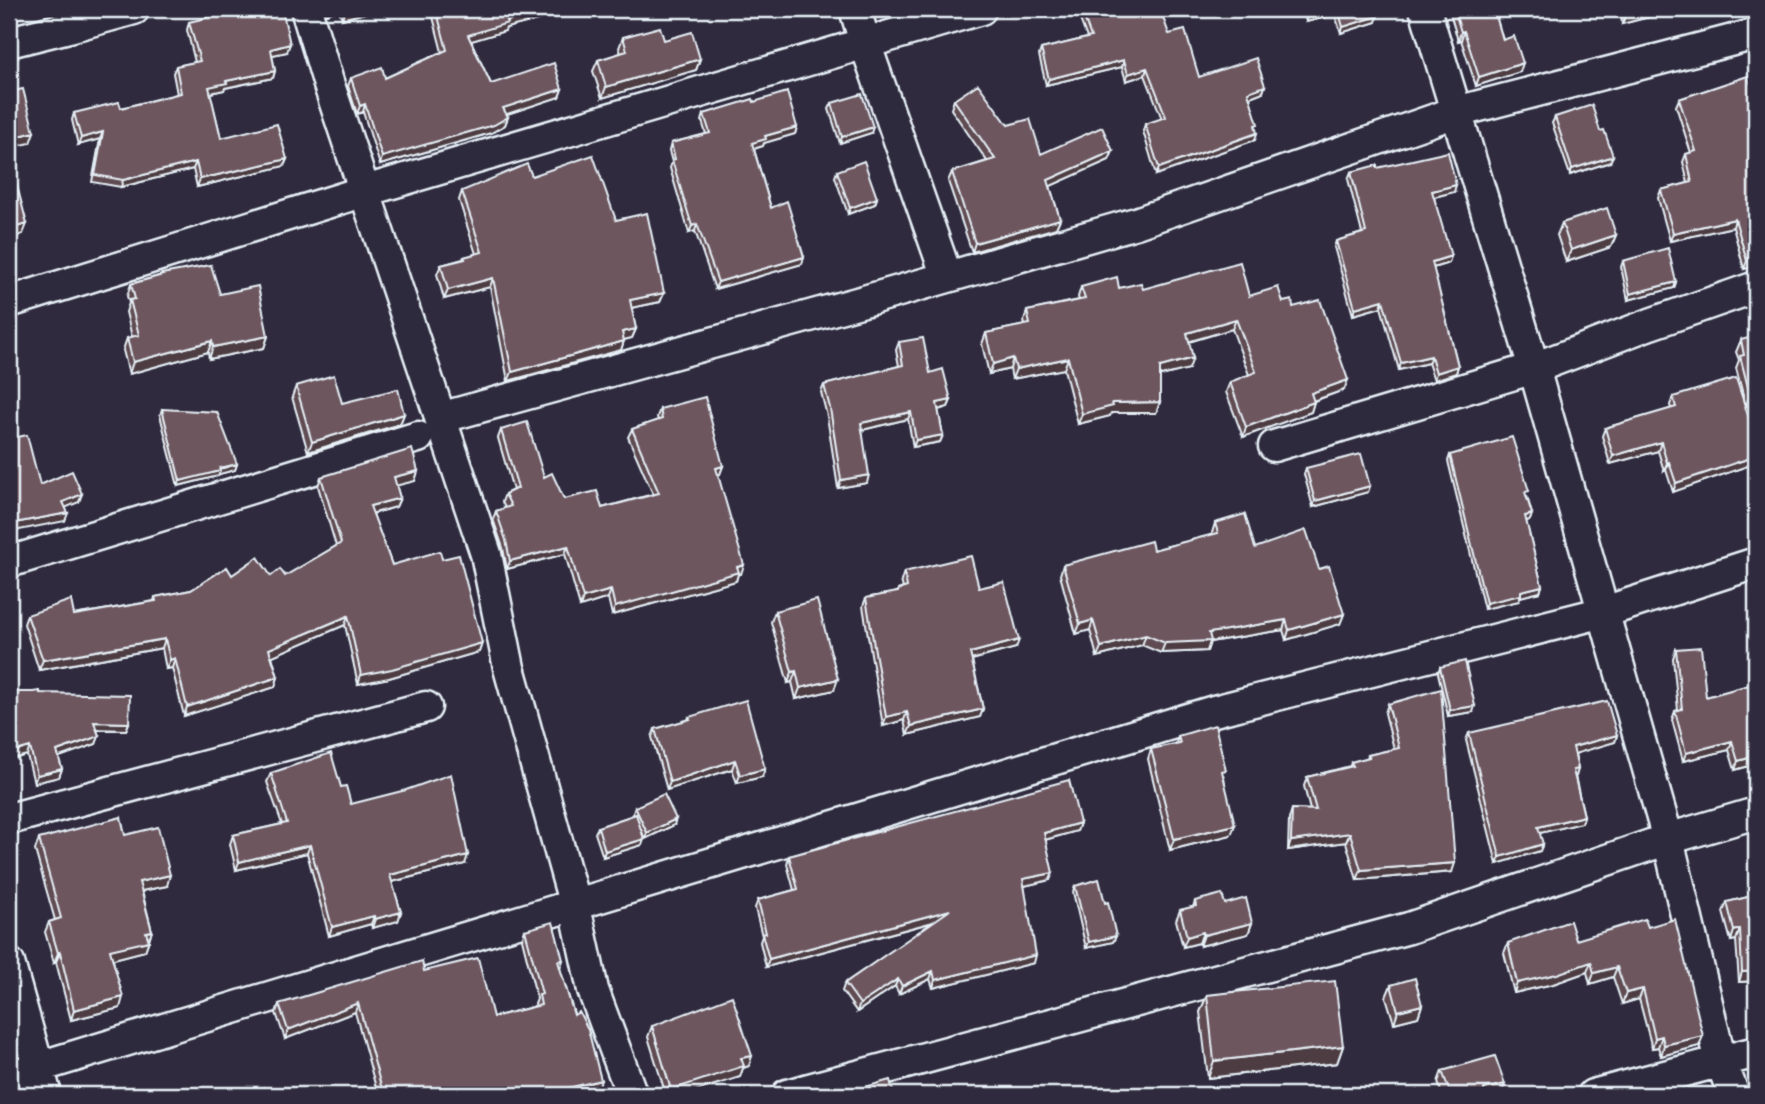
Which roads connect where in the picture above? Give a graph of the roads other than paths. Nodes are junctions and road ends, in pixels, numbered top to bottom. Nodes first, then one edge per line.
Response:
1 (134, 9) edge
2 (306, 9) edge
3 (855, 9) edge
4 (981, 9) edge
5 (1425, 9) edge
6 (1756, 34) edge
7 (9, 42) edge
8 (865, 43) junction
9 (1456, 113) junction
10 (365, 191) junction
11 (947, 277) junction
12 (1756, 287) edge
13 (9, 302) edge
14 (1534, 368) junction
15 (429, 427) junction
16 (1274, 446) dead end
17 (9, 562) edge
18 (1756, 563) edge
19 (1604, 612) junction
20 (426, 707) dead end
21 (1756, 813) edge
22 (9, 819) edge
23 (1668, 839) junction
24 (9, 963) edge
25 (1756, 1052) edge
26 (1721, 1062) junction
27 (23, 1071) edge
28 (46, 1095) edge
29 (632, 1095) edge
30 (787, 1095) edge
31 (1593, 1095) edge
32 (1734, 1095) edge

1 - 7 street
2 - 10 street
3 - 8 street
4 - 8 street
5 - 9 street
6 - 9 street
8 - 10 street
8 - 11 street
9 - 11 street
9 - 14 street
10 - 13 street
10 - 15 street
11 - 15 street
12 - 14 street
14 - 16 street
14 - 19 street
15 - 17 street
15 - 29 street
18 - 19 street
19 - 23 street
19 - 27 street
20 - 22 street
21 - 23 street
23 - 26 street
23 - 30 street
24 - 27 street
25 - 26 street
26 - 31 street
26 - 32 street
27 - 28 street

